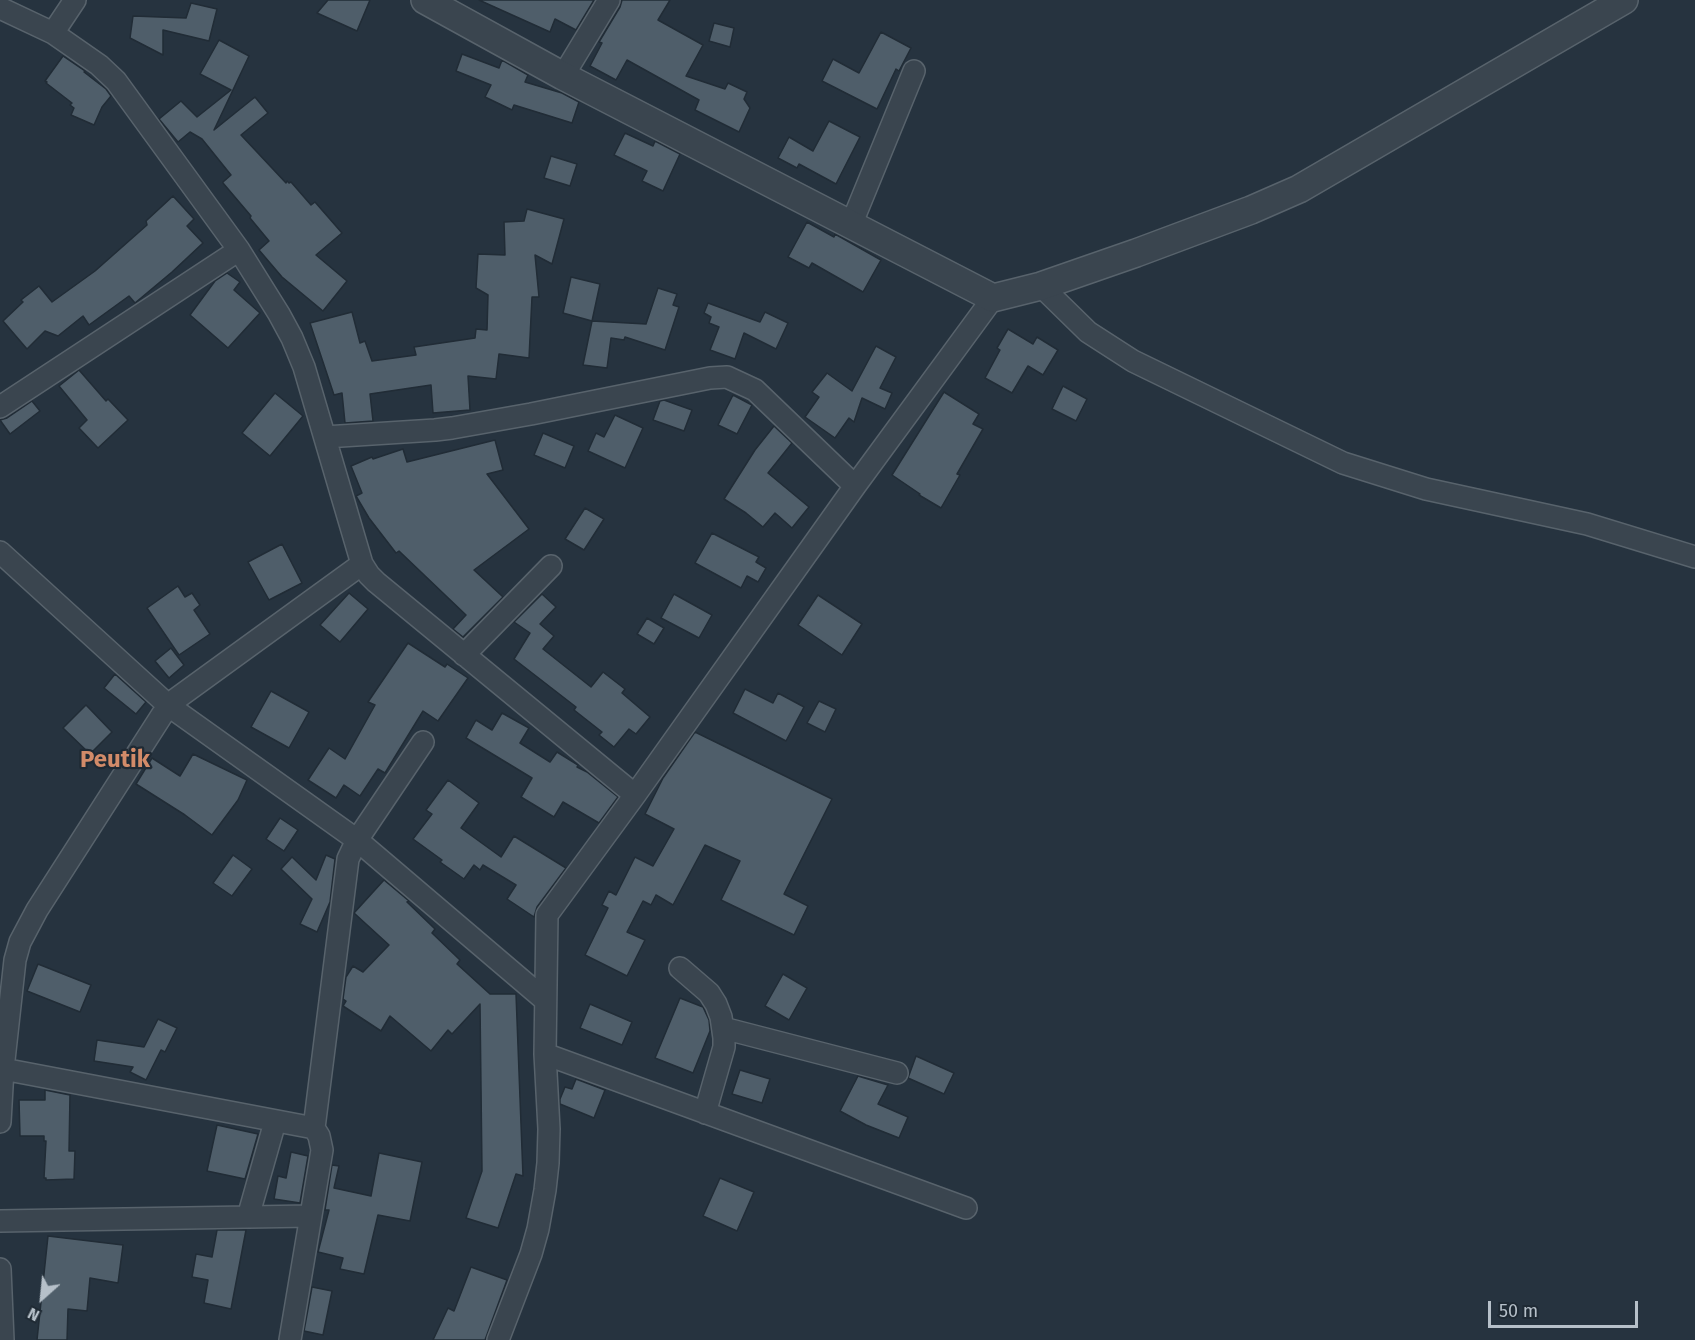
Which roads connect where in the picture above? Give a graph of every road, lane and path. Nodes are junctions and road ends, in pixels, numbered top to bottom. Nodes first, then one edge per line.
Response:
1 (75, 0) edge
2 (425, 0) edge
3 (609, 0) edge
4 (1624, 0) edge
5 (0, 8) edge
6 (53, 33) junction
7 (915, 71) dead end
8 (563, 76) junction
9 (851, 225) junction
10 (239, 250) junction
11 (1041, 286) junction
12 (993, 298) junction
13 (0, 407) edge
14 (325, 437) junction
15 (855, 486) junction
16 (0, 552) edge
17 (1695, 557) edge
18 (363, 564) junction
19 (551, 566) dead end
20 (464, 655) junction
21 (169, 706) junction
22 (423, 742) dead end
23 (635, 795) junction
24 (357, 840) junction
25 (7, 967) edge
26 (680, 968) dead end
27 (545, 1000) junction
28 (723, 1028) junction
29 (545, 1054) junction
30 (3, 1069) junction
31 (897, 1073) dead end
32 (705, 1113) junction
33 (0, 1122) edge
34 (275, 1122) junction
35 (314, 1128) junction
36 (966, 1208) dead end
37 (248, 1216) junction
38 (310, 1216) junction
39 (0, 1221) edge
40 (0, 1269) edge
41 (2, 1326) edge
42 (290, 1340) edge
43 (498, 1340) edge

1 - 6 street
2 - 8 street
3 - 8 street
4 - 11 street
5 - 6 street
6 - 10 street
7 - 9 street
8 - 9 street
9 - 12 street
10 - 13 street
10 - 14 street
11 - 12 street
11 - 17 street
12 - 15 street
14 - 15 street
14 - 18 street
15 - 23 street
16 - 21 street
18 - 20 street
18 - 21 street
19 - 20 street
20 - 23 street
21 - 24 street
21 - 25 street
22 - 24 street
23 - 27 street
24 - 27 street
24 - 35 street
25 - 30 street
26 - 28 street
27 - 29 street
28 - 31 street
28 - 32 street
29 - 32 street
29 - 43 street
30 - 33 street
30 - 34 street
32 - 36 street
34 - 35 street
34 - 37 street
35 - 38 street
37 - 38 street
37 - 39 street
38 - 42 street
40 - 41 street

